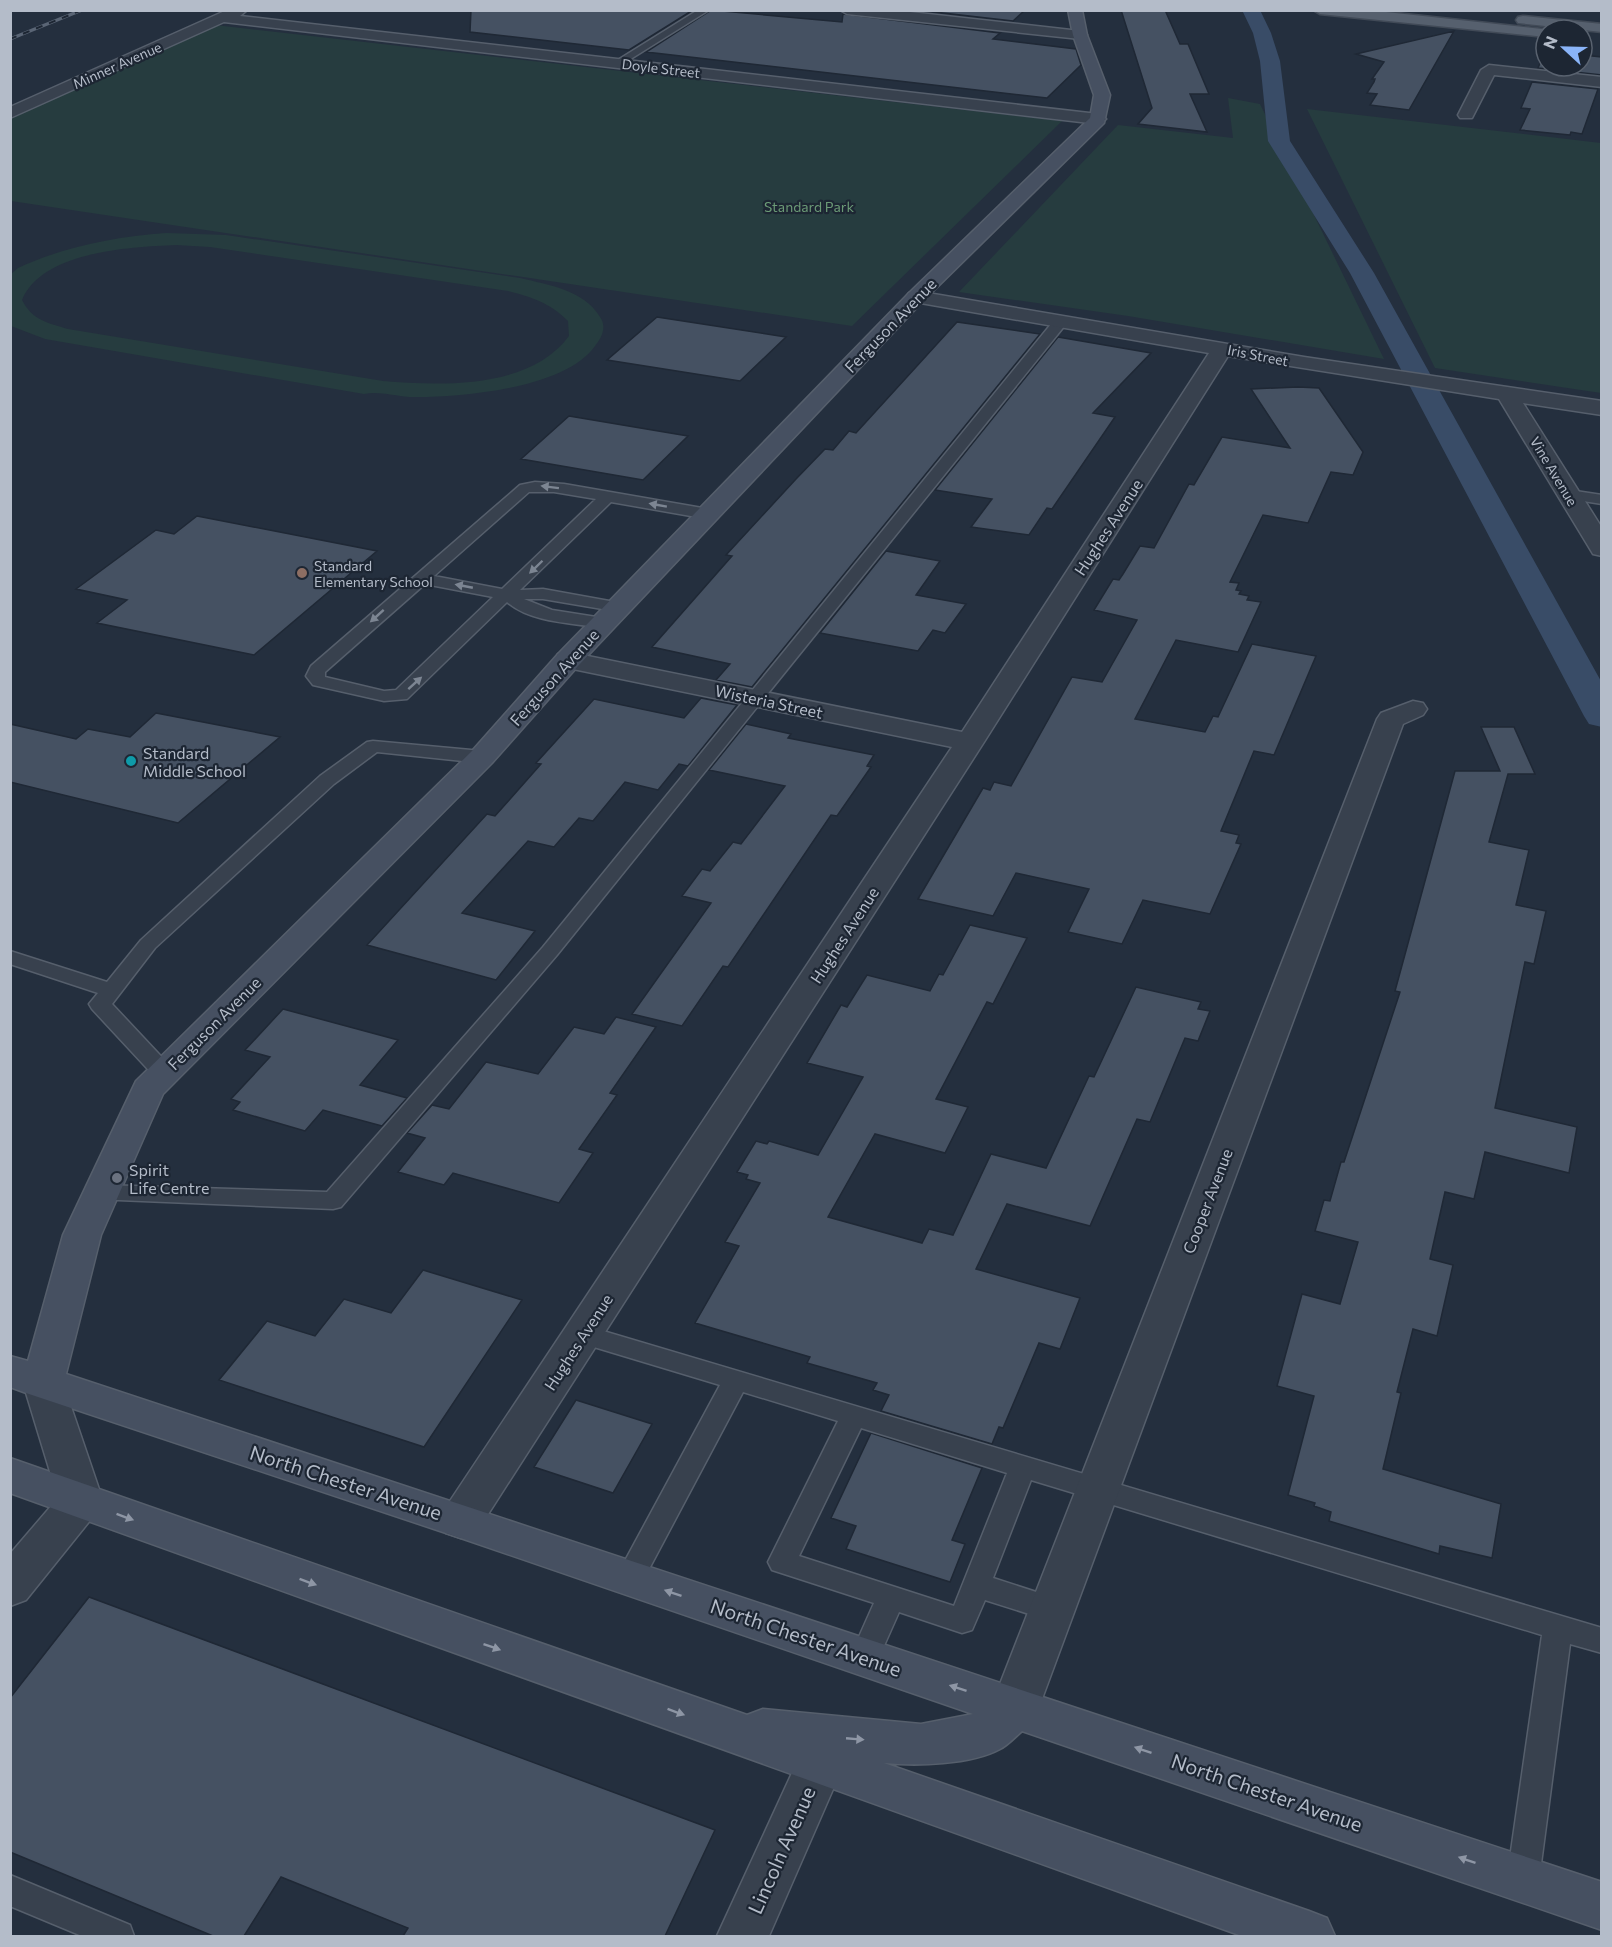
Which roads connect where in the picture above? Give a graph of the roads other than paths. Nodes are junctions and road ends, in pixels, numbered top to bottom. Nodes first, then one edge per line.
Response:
1 (240, 10) edge
2 (705, 10) edge
3 (847, 10) edge
4 (1320, 10) edge
5 (1421, 10) edge
6 (223, 18) junction
7 (1078, 23) edge
8 (1602, 28) edge
9 (1534, 32) edge
10 (618, 63) junction
11 (1602, 82) edge
12 (10, 113) edge
13 (1467, 115) dead end
14 (1098, 119) junction
15 (916, 297) junction
16 (1061, 321) junction
17 (1223, 348) junction
18 (1508, 394) junction
19 (1602, 408) edge
20 (1569, 495) junction
21 (608, 496) junction
22 (1602, 500) edge
23 (708, 514) junction
24 (1602, 549) edge
25 (421, 578) junction
26 (508, 595) junction
27 (612, 615) junction
28 (568, 660) junction
29 (754, 698) junction
30 (1413, 709) dead end
31 (970, 742) junction
32 (482, 757) junction
33 (10, 957) edge
34 (111, 990) junction
35 (164, 1073) junction
36 (102, 1193) junction
37 (584, 1334) junction
38 (27, 1377) edge
39 (736, 1380) junction
40 (854, 1415) junction
41 (1023, 1467) junction
42 (10, 1475) edge
43 (1097, 1489) junction
44 (81, 1501) junction
45 (461, 1520) junction
46 (630, 1578) junction
47 (976, 1585) junction
48 (10, 1587) edge
49 (891, 1597) junction
50 (1051, 1609) junction
51 (1558, 1628) junction
52 (1602, 1641) edge
53 (865, 1657) junction
54 (1015, 1707) junction
55 (713, 1726) junction
56 (820, 1764) junction
57 (1523, 1879) junction
58 (10, 1890) edge
59 (1602, 1906) edge
60 (1298, 1935) edge
61 (118, 1936) edge
62 (742, 1936) edge

1 - 6 street, Minner Avenue
2 - 10 lane
3 - 7 street
4 - 9 main road
5 - 8 main road
6 - 10 street, Doyle Street
6 - 12 street, Minner Avenue
7 - 14 street
10 - 14 street, Doyle Street
11 - 13 street
14 - 15 street, Ferguson Avenue
15 - 16 street, Iris Street
15 - 23 street, Ferguson Avenue
16 - 17 street, Iris Street
16 - 29 lane
17 - 18 street, Iris Street
17 - 31 street, Hughes Avenue
18 - 19 street, Iris Street
18 - 20 street, Vine Avenue
20 - 22 lane
20 - 24 street, Vine Avenue
23 -> 21 lane
21 -> 25 lane
21 -> 26 lane
23 - 27 street, Ferguson Avenue
26 -> 25 lane
25 -> 26 lane
26 - 27 lane
26 - 27 lane
27 - 28 street, Ferguson Avenue
28 - 29 street, Wisteria Street
28 - 32 street, Ferguson Avenue
29 - 31 street, Wisteria Street
29 - 36 lane
30 - 43 street, Cooper Avenue
31 - 37 street, Hughes Avenue
32 - 34 lane
32 - 35 street, Ferguson Avenue
33 - 34 lane
34 - 35 lane
35 - 36 street, Ferguson Avenue
36 - 38 street, Ferguson Avenue
37 - 39 lane
37 - 45 street, Hughes Avenue
38 - 44 street
38 - 45 street, North Chester Avenue
39 - 40 lane
39 - 46 lane
40 - 41 lane
40 - 49 lane
41 - 43 lane
41 - 47 lane
42 - 44 street
43 - 50 street, Cooper Avenue
43 - 51 lane
44 - 48 street
44 -> 55 street
45 - 46 street, North Chester Avenue
53 -> 46 street, North Chester Avenue
47 - 49 lane
47 - 50 lane
49 - 53 lane
50 - 54 street, Cooper Avenue
51 - 52 lane
51 - 57 lane
54 -> 53 street, North Chester Avenue
55 -> 54 street
57 -> 54 street, North Chester Avenue
55 - 56 street
56 - 60 street
56 - 62 street, Lincoln Avenue
57 - 59 street, North Chester Avenue
58 - 61 lane

